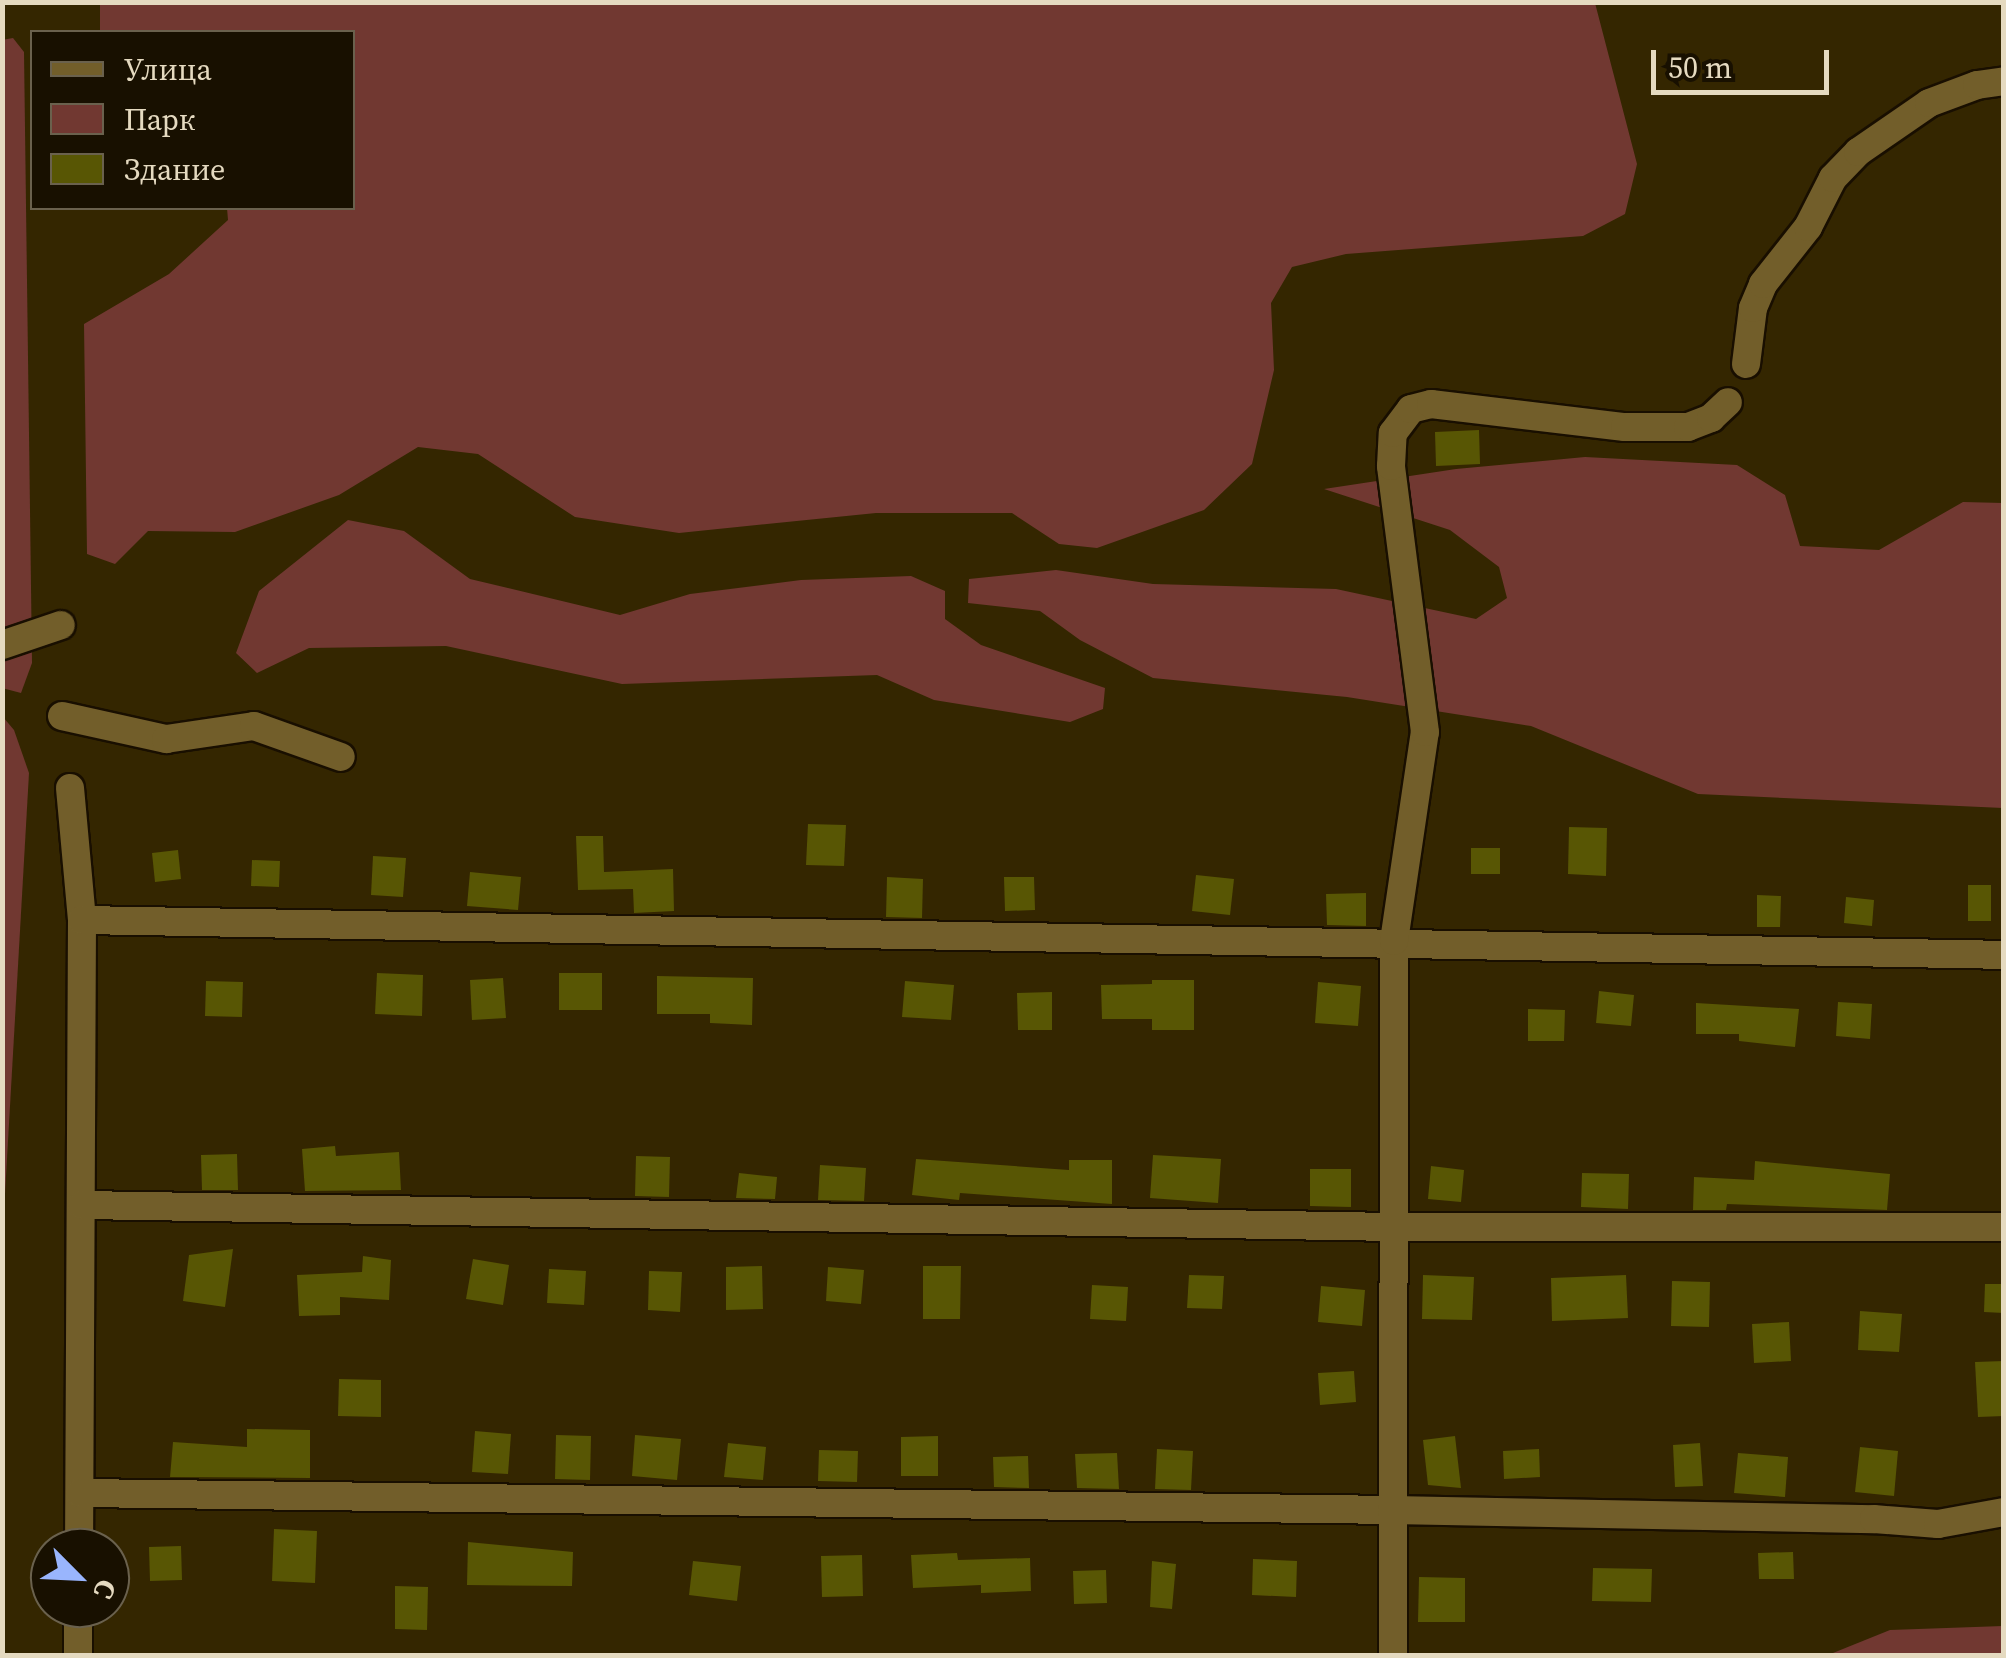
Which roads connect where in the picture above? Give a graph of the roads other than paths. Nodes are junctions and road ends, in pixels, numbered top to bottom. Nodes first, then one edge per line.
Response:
1 (2004, 81) edge
2 (1746, 364) dead end
3 (1728, 402) dead end
4 (61, 625) dead end
5 (2, 645) edge
6 (62, 716) dead end
7 (341, 757) dead end
8 (70, 788) dead end
9 (82, 920) junction
10 (1394, 941) junction
11 (2004, 955) edge
12 (82, 1205) junction
13 (1396, 1227) junction
14 (2004, 1227) edge
15 (80, 1493) junction
16 (1392, 1510) junction
17 (2004, 1512) edge
18 (79, 1528) edge
19 (78, 1628) edge
20 (78, 1656) edge
21 (1394, 1656) edge

1 - 2 street
3 - 10 street
4 - 5 street
6 - 7 street
8 - 9 street
9 - 10 street
9 - 12 street
10 - 11 street
10 - 13 street
12 - 13 street
12 - 15 street
13 - 14 street
13 - 16 street
15 - 16 street
15 - 18 street
16 - 17 street
16 - 21 street
19 - 20 street

